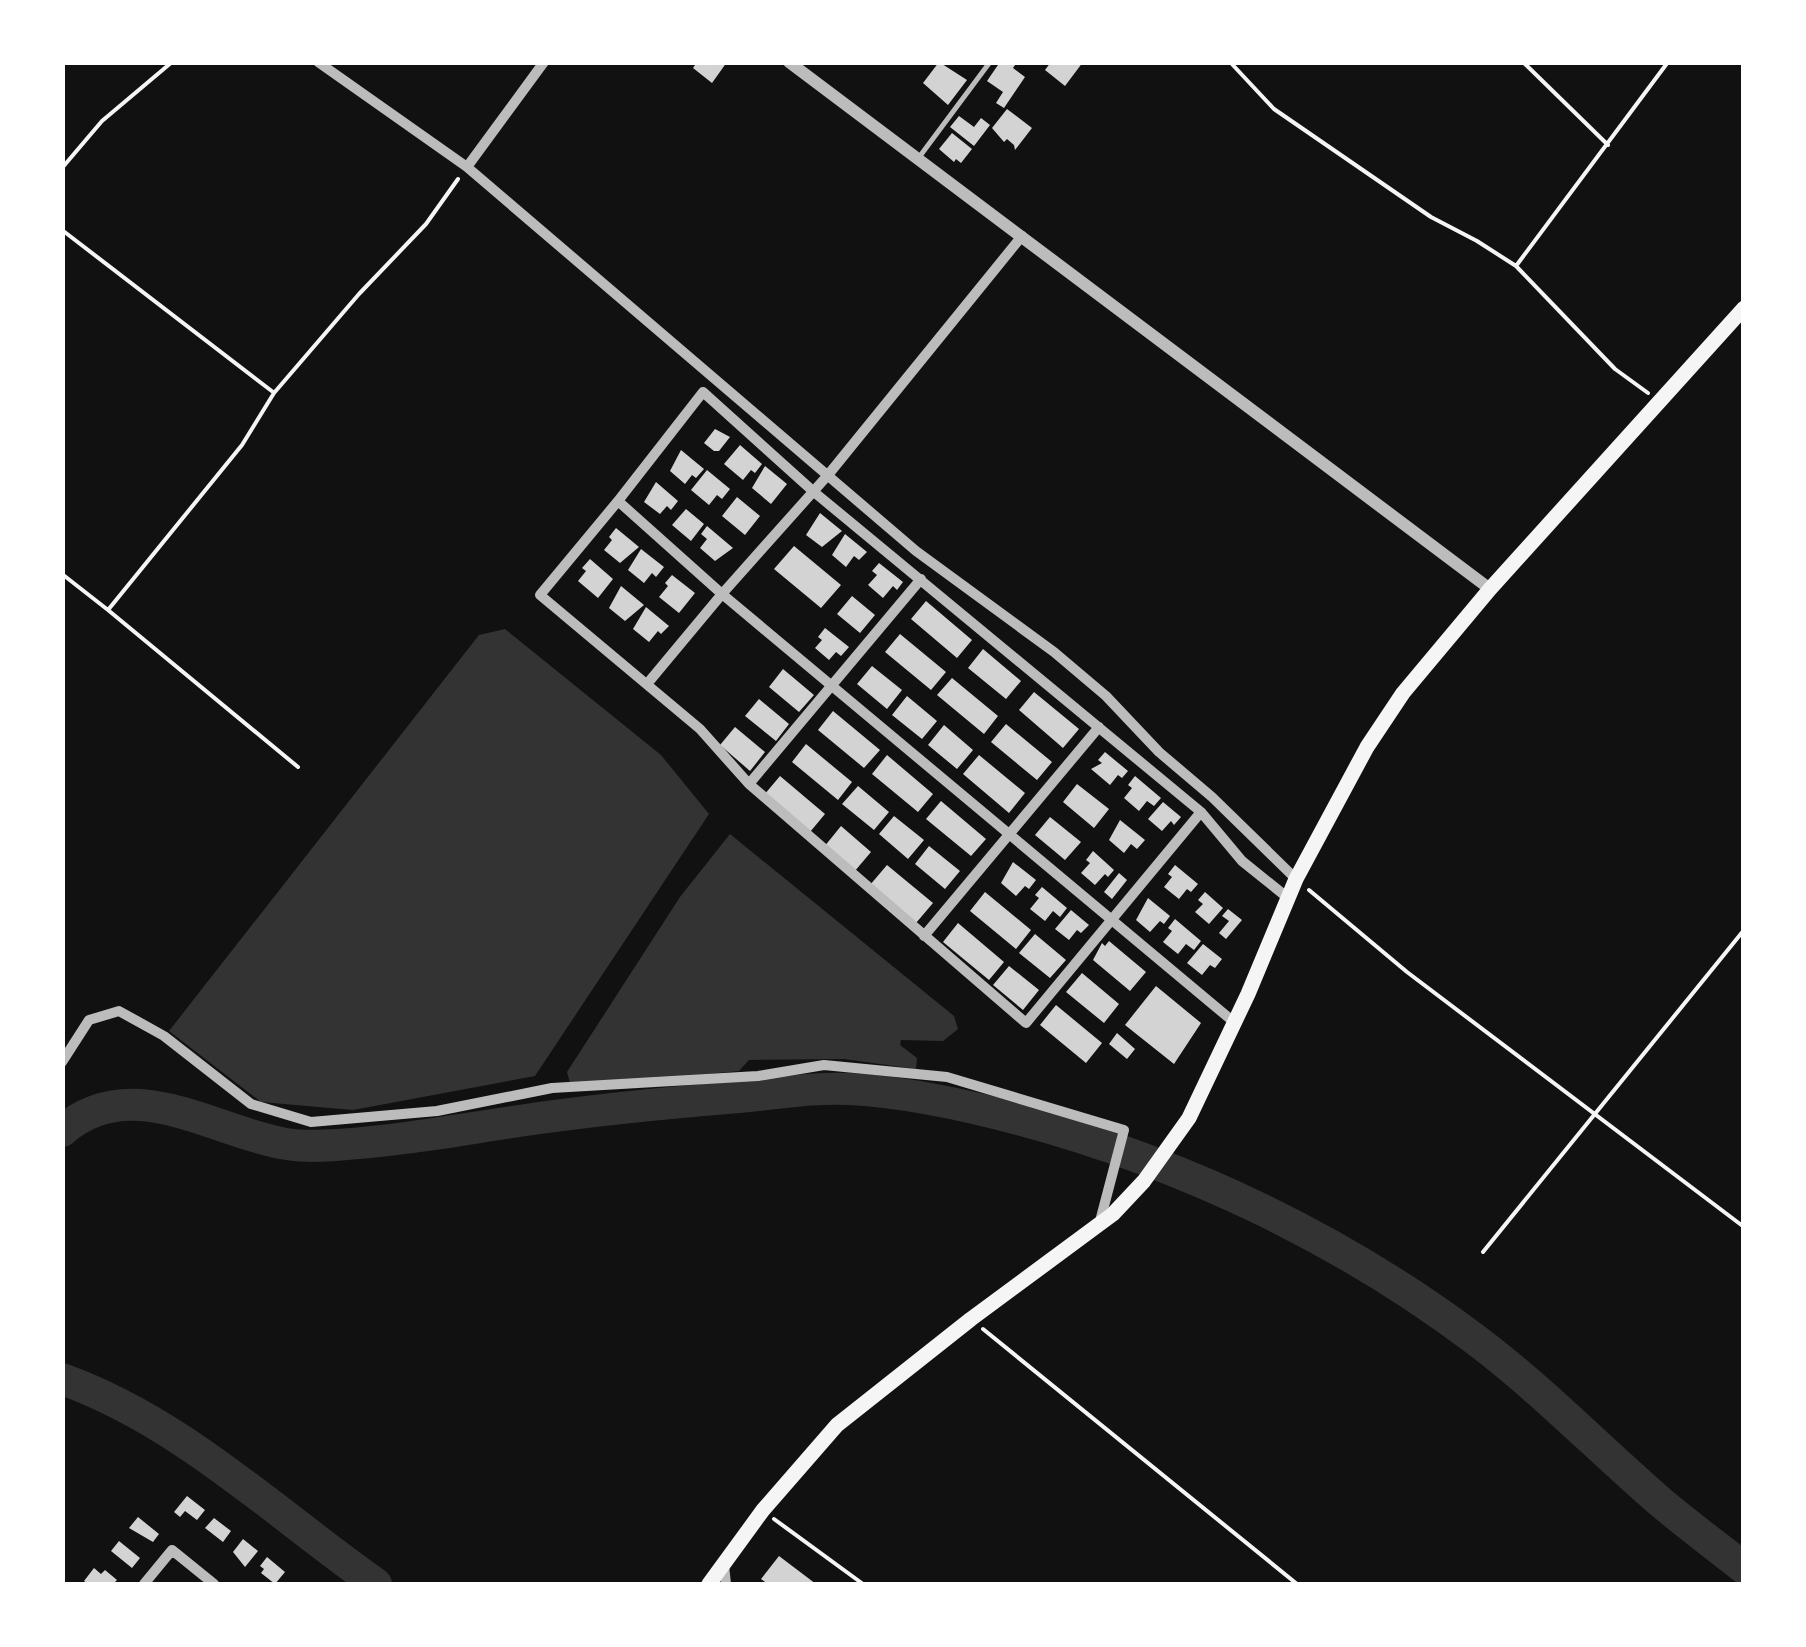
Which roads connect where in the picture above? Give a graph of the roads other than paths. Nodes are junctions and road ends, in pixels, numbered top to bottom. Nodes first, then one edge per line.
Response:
1 (318, 62) edge
2 (544, 62) edge
3 (789, 62) edge
4 (990, 62) edge
5 (918, 160) junction
6 (466, 166) junction
7 (1022, 236) junction
8 (1744, 308) edge
9 (828, 475) junction
10 (814, 492) junction
11 (618, 501) junction
12 (921, 579) junction
13 (1490, 589) junction
14 (722, 594) junction
15 (647, 684) junction
16 (834, 686) junction
17 (1098, 727) junction
18 (749, 784) junction
19 (1200, 812) junction
20 (1010, 835) junction
21 (1296, 880) junction
22 (1288, 898) junction
23 (1112, 919) junction
24 (924, 936) junction
25 (1235, 1023) junction
26 (62, 1062) edge
27 (1099, 1224) junction
28 (724, 1564) junction
29 (144, 1584) edge
30 (214, 1584) edge
31 (709, 1584) edge
32 (726, 1584) edge

1 - 6 street
2 - 6 street
3 - 5 street
4 - 5 lane
5 - 7 street
6 - 9 street
7 - 9 street
7 - 13 street
8 - 13 main road
9 - 10 street
9 - 21 street
10 - 11 street
10 - 12 street
10 - 14 street
11 - 14 street
11 - 15 street
12 - 16 street
12 - 17 street
13 - 21 main road
14 - 15 street
14 - 16 street
15 - 18 street
16 - 18 street
16 - 20 street
17 - 19 street
17 - 20 street
18 - 24 street
19 - 22 street
19 - 23 street
20 - 23 street
20 - 24 street
21 - 22 main road
22 - 25 main road
23 - 24 street
23 - 25 street
25 - 27 main road
26 - 27 street
27 - 28 main road
28 - 31 main road
28 - 32 street
29 - 30 street

